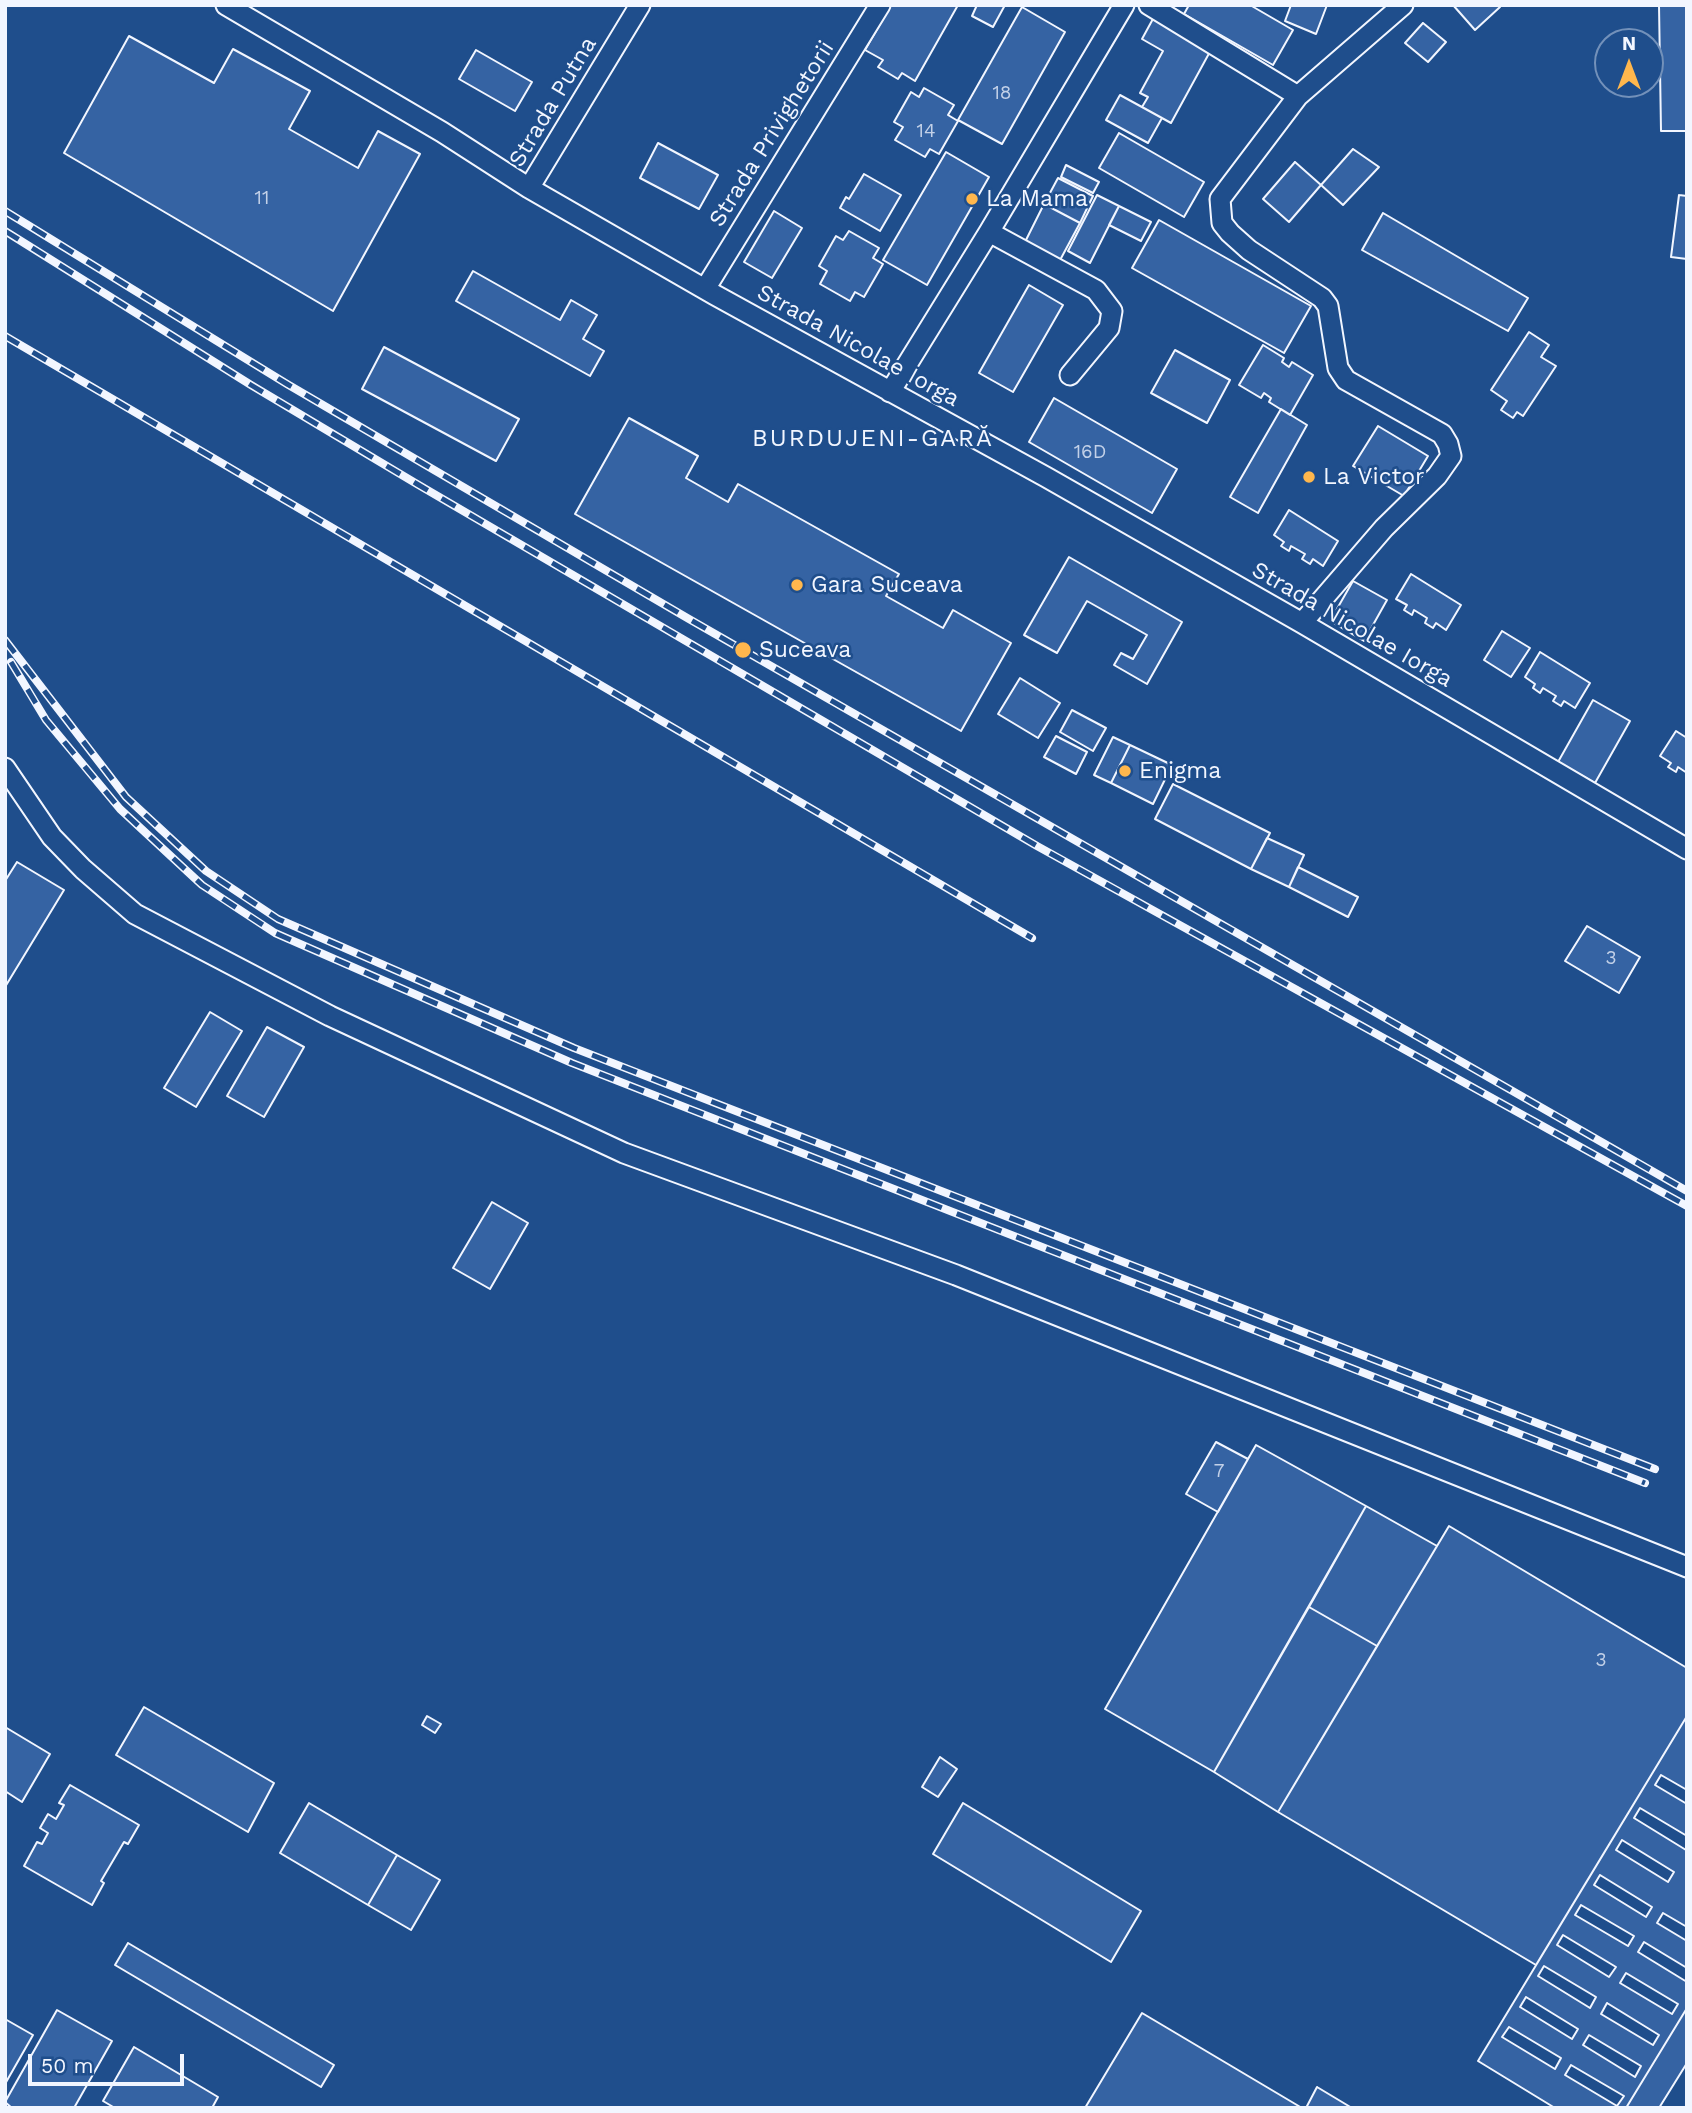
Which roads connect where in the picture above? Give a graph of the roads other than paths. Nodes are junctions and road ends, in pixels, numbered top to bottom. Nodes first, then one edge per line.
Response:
1 (226, 5) edge
2 (640, 5) edge
3 (880, 5) edge
4 (1124, 5) edge
5 (1149, 5) edge
6 (1403, 5) edge
7 (1298, 96) junction
8 (529, 188) junction
9 (989, 232) junction
10 (705, 289) junction
11 (1070, 375) dead end
12 (890, 392) junction
13 (1302, 623) junction
14 (5, 768) edge
15 (1687, 849) edge
16 (1687, 1567) edge

1 - 8 street, Strada Nicolae Iorga
2 - 8 street, Strada Putna
3 - 10 street, Strada Privighetorii
4 - 9 street
5 - 7 street
6 - 7 street
7 - 13 street
8 - 10 street, Strada Nicolae Iorga
9 - 11 street
9 - 12 street
10 - 12 street, Strada Nicolae Iorga
12 - 13 street, Strada Nicolae Iorga
13 - 15 street, Strada Nicolae Iorga
14 - 16 street

